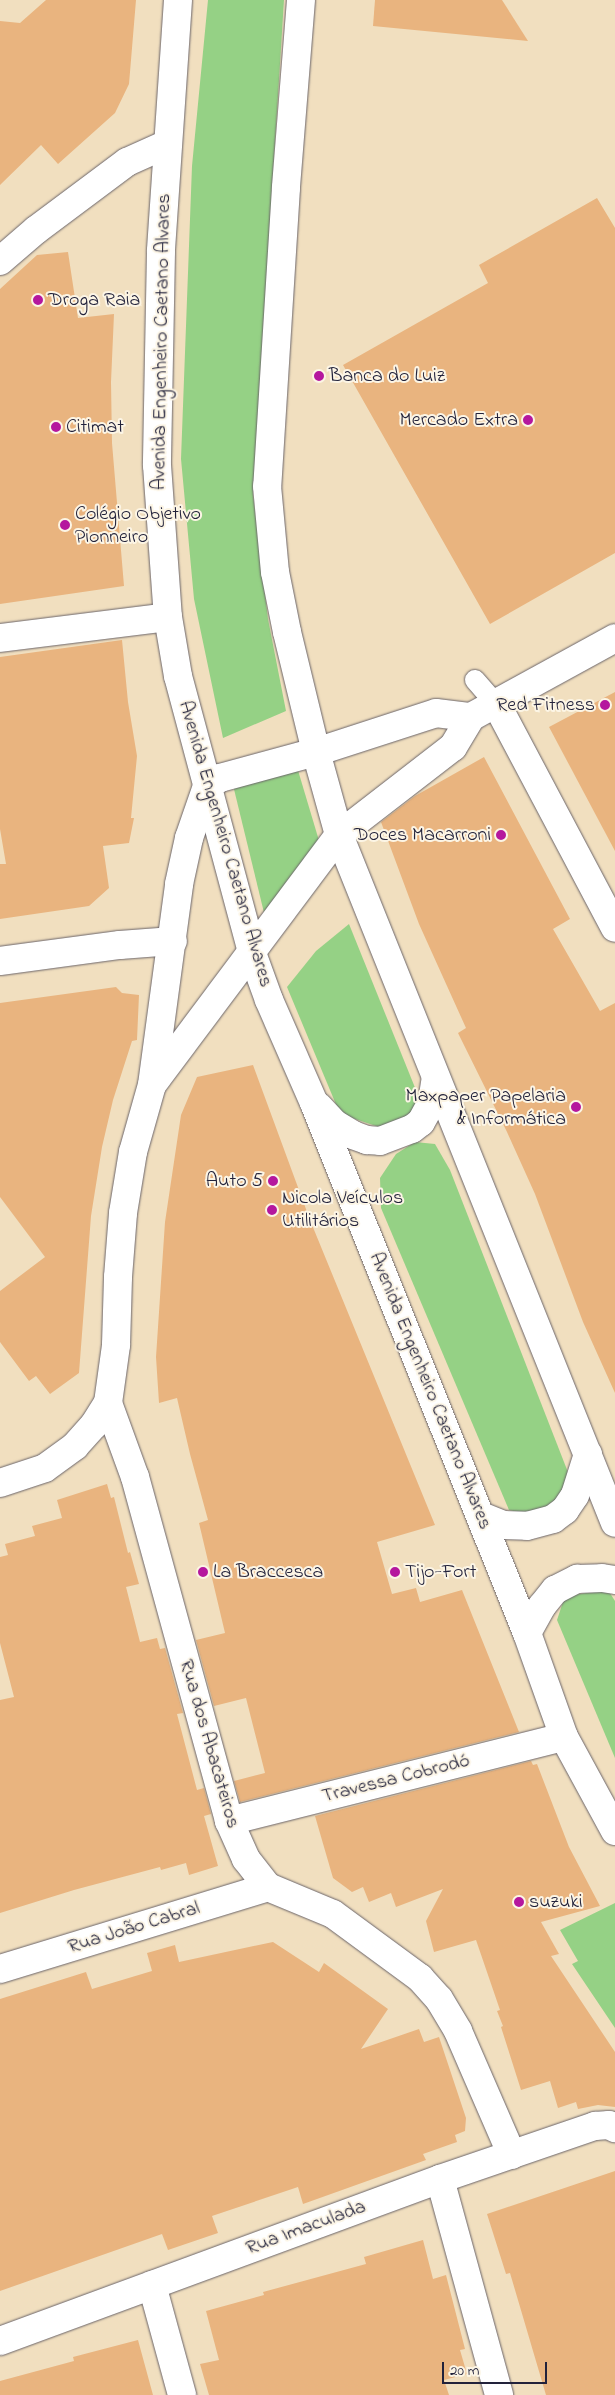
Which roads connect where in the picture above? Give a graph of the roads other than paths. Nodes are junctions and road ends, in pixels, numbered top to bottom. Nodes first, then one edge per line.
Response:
1 (178, 0) edge
2 (301, 0) edge
3 (167, 144) junction
4 (0, 261) edge
5 (168, 617) junction
6 (0, 638) edge
7 (615, 638) edge
8 (475, 680) dead end
9 (497, 705) junction
10 (471, 717) junction
11 (316, 752) junction
12 (207, 786) junction
13 (339, 835) junction
14 (615, 928) edge
15 (173, 941) junction
16 (252, 953) junction
17 (0, 961) edge
18 (436, 1078) junction
19 (152, 1085) junction
20 (314, 1103) junction
21 (108, 1403) junction
22 (588, 1454) junction
23 (0, 1483) edge
24 (480, 1516) junction
25 (615, 1523) edge
26 (615, 1580) edge
27 (527, 1634) junction
28 (564, 1737) junction
29 (229, 1820) junction
30 (615, 1830) edge
31 (268, 1887) junction
32 (0, 1970) edge
33 (615, 2128) edge
34 (512, 2155) junction
35 (440, 2179) junction
36 (152, 2285) junction
37 (0, 2341) edge
38 (182, 2395) edge
39 (499, 2395) edge

1 - 3 main road, Avenida Engenheiro Caetano Alvares
2 - 11 main road
3 - 4 main road
3 - 5 main road, Avenida Engenheiro Caetano Alvares
5 - 6 main road
5 - 12 main road, Avenida Engenheiro Caetano Alvares
7 - 9 main road
8 - 9 lane
9 - 10 main road
9 - 14 main road
10 - 11 main road
10 - 13 main road
11 - 12 main road
11 - 13 main road
12 - 15 main road
12 - 16 main road, Avenida Engenheiro Caetano Alvares
13 - 16 main road
13 - 18 main road
15 - 17 main road
15 - 19 main road
16 - 19 main road
16 - 20 main road, Avenida Engenheiro Caetano Alvares
18 - 20 main road
18 - 22 main road
19 - 21 main road
20 - 24 main road, Avenida Engenheiro Caetano Alvares
21 - 23 main road
21 - 29 main road, Rua dos Abacateiros
22 - 24 main road
22 - 25 main road
24 - 27 main road, Avenida Engenheiro Caetano Alvares
26 - 27 main road
27 - 28 main road, Avenida Engenheiro Caetano Alvares
28 - 29 main road, Travessa Cobrodó
28 - 30 main road, Avenida Engenheiro Caetano Alvares
29 - 31 main road, Rua dos Abacateiros
31 - 32 main road, Rua João Cabral
31 - 34 main road, Rua dos Abacateiros
33 - 34 main road, Rua Imaculada
34 - 35 main road, Rua Imaculada
35 - 36 main road, Rua Imaculada
35 - 39 main road
36 - 37 main road, Rua Imaculada
36 - 38 main road

